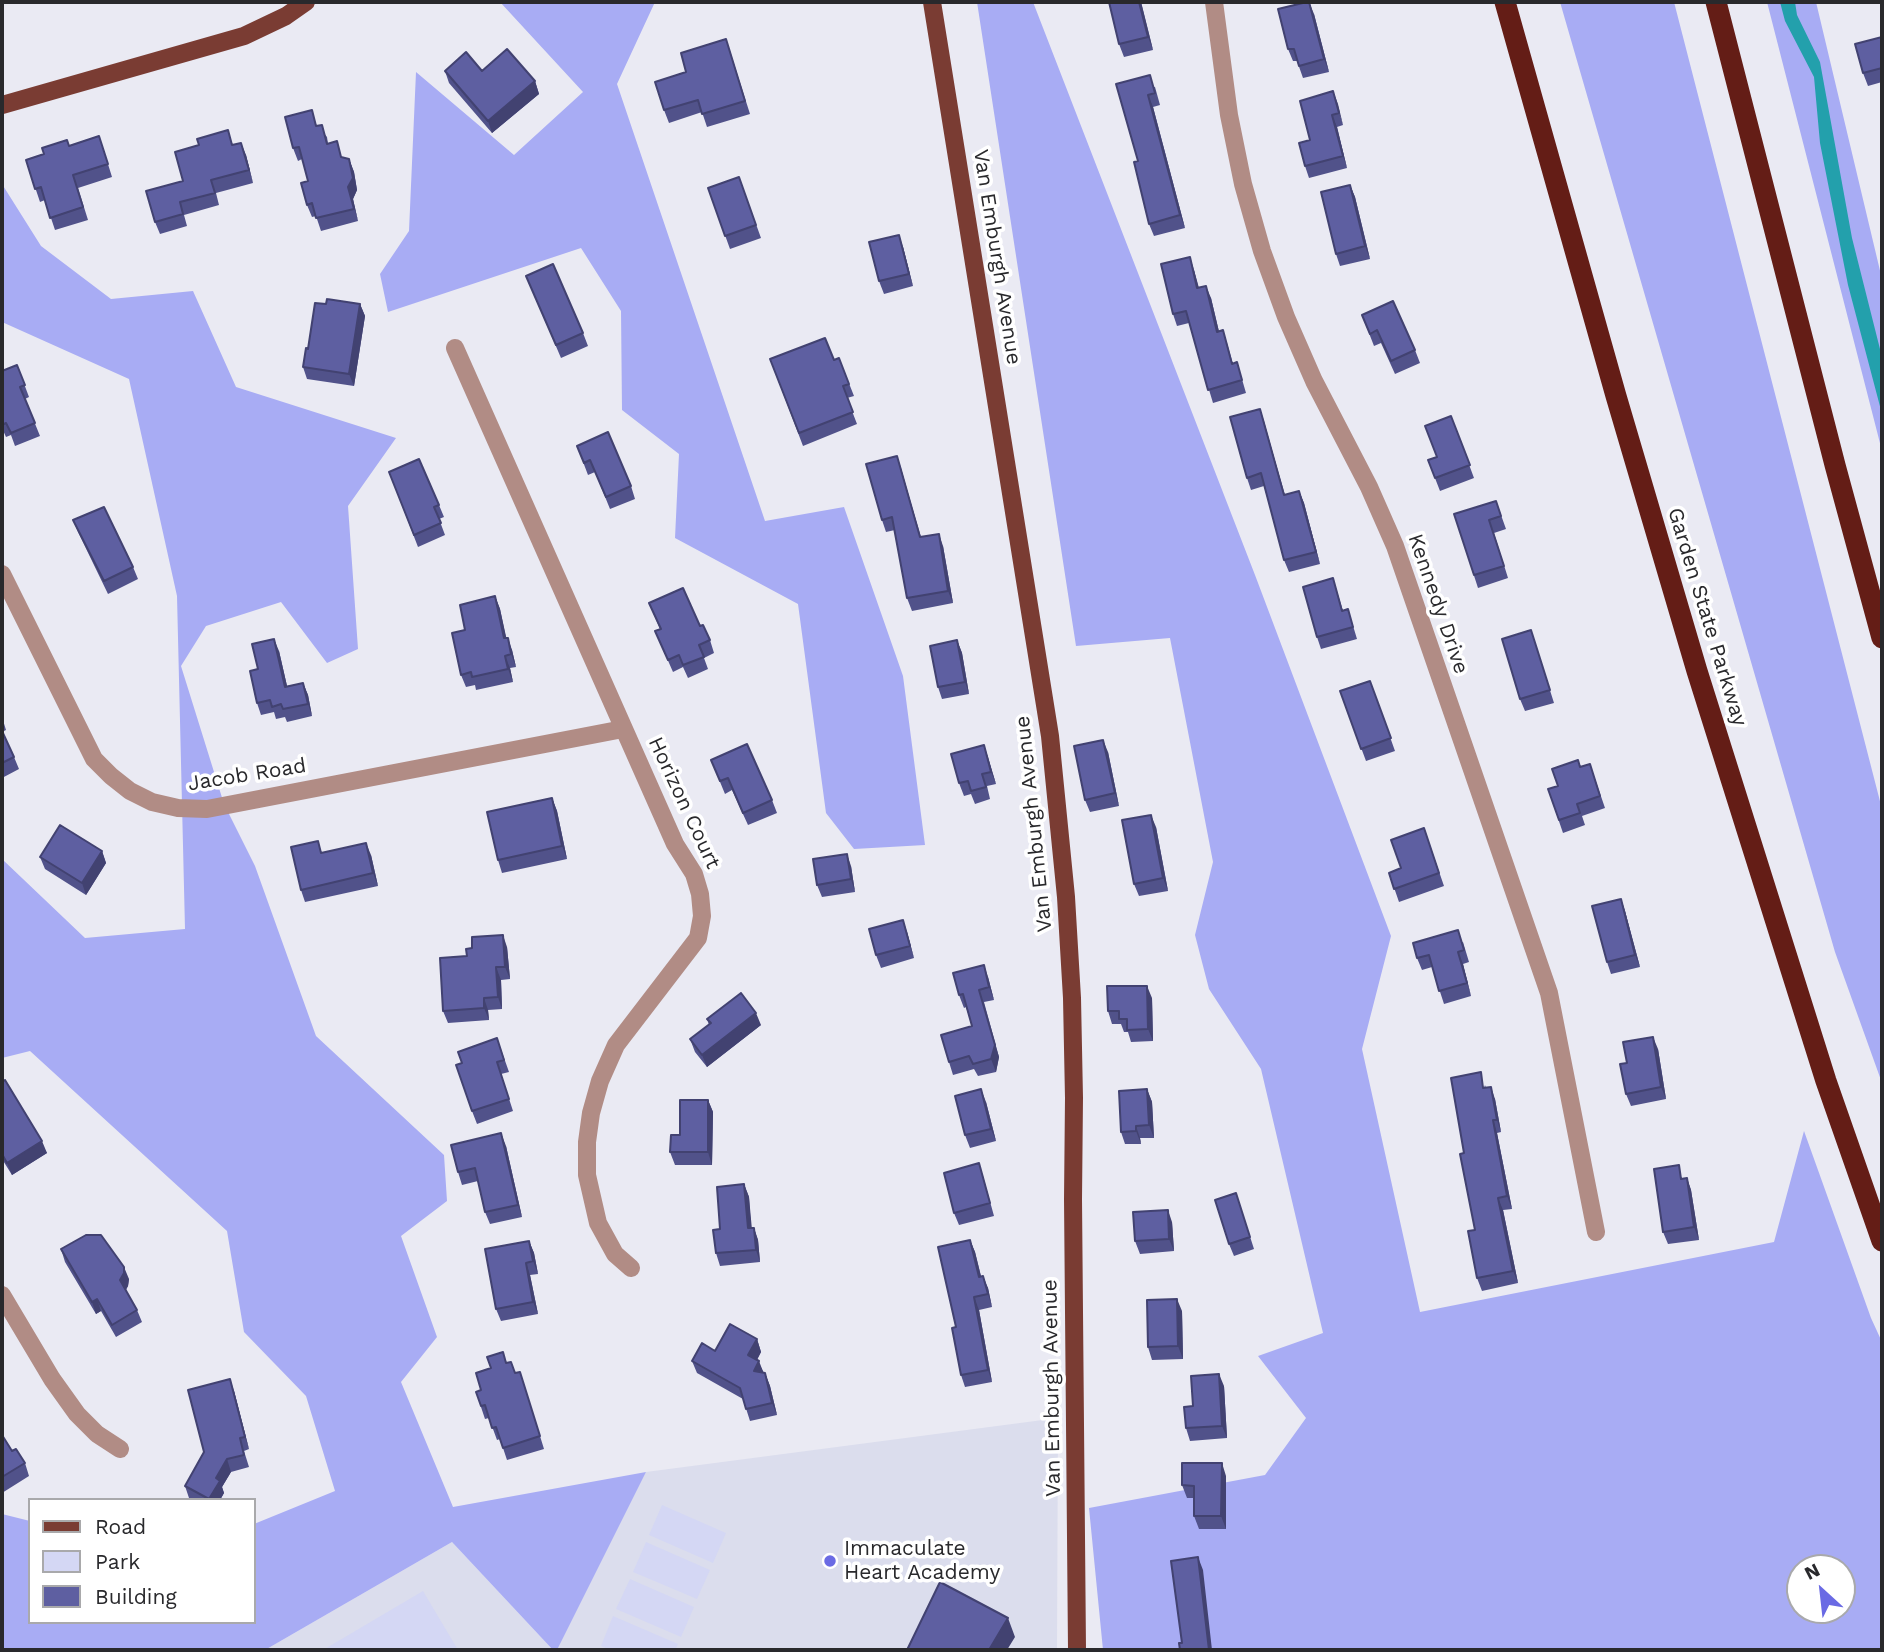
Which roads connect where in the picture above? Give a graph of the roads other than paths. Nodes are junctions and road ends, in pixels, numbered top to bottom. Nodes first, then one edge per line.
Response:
1 (306, 2) edge
2 (932, 2) edge
3 (1214, 2) edge
4 (1505, 2) edge
5 (1717, 5) edge
6 (2, 105) edge
7 (455, 348) dead end
8 (2, 574) edge
9 (1882, 638) edge
10 (624, 729) junction
11 (1596, 1231) dead end
12 (1882, 1241) edge
13 (631, 1268) dead end
14 (2, 1295) edge
15 (120, 1449) dead end
16 (1077, 1650) edge

1 - 6 main road
2 - 16 main road, Van Emburgh Avenue
3 - 11 street, Kennedy Drive
4 - 12 highway, Garden State Parkway
5 - 9 highway
7 - 10 street, Horizon Court
8 - 10 street, Jacob Road
10 - 13 street, Horizon Court
14 - 15 street

